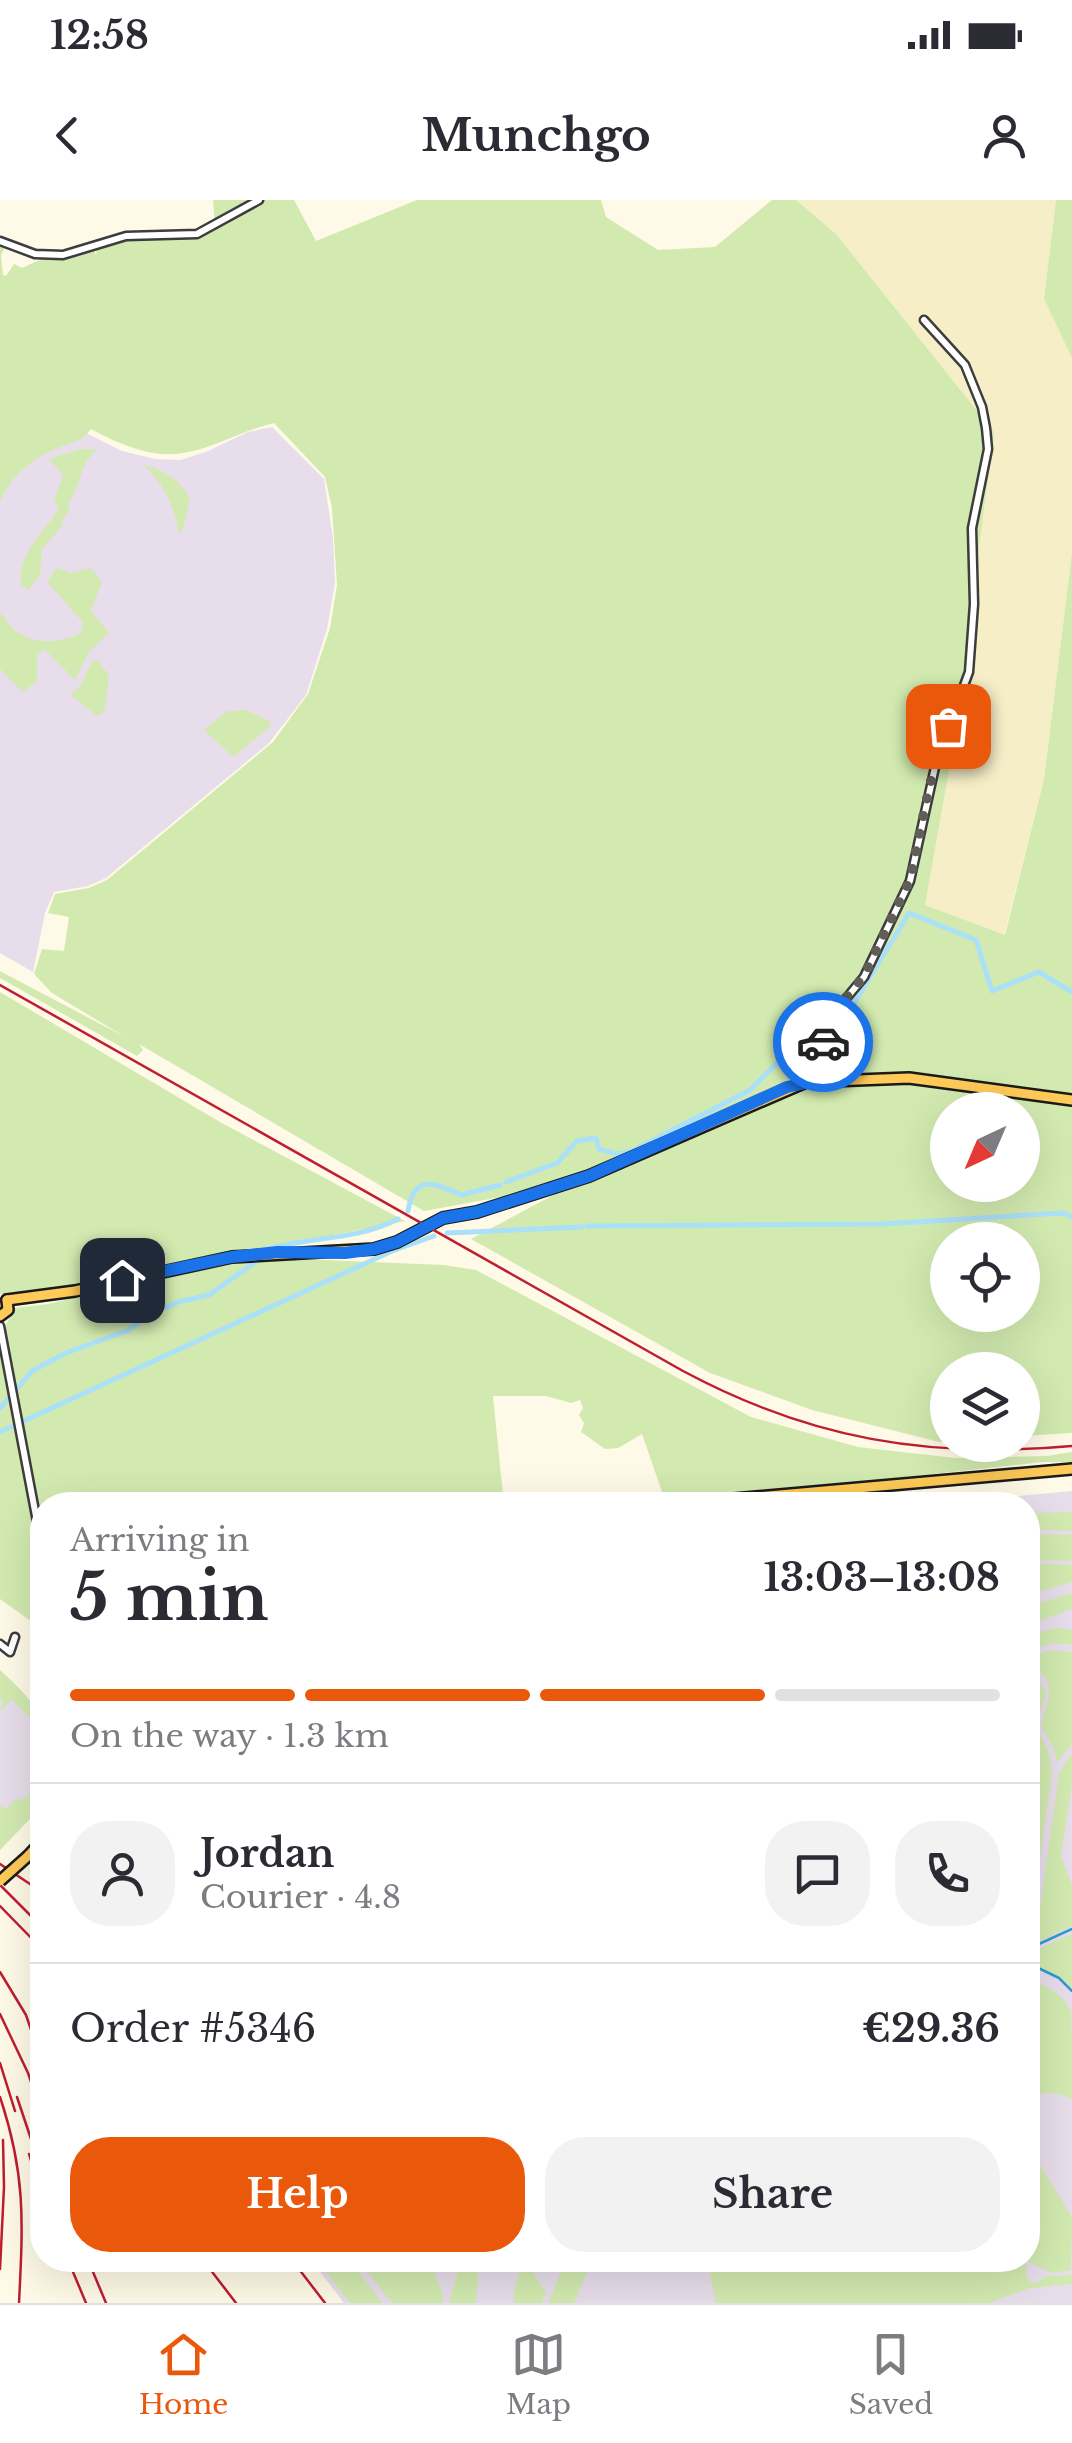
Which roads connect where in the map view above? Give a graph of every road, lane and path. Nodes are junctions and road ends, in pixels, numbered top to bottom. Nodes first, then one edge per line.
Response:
1 (260, 200) edge
2 (0, 241) edge
3 (924, 320) dead end
4 (820, 1080) junction
5 (1072, 1100) edge
6 (4, 1307) edge
7 (1, 1329) edge
8 (1072, 1468) edge
9 (31, 1492) edge
10 (809, 1492) edge
11 (15, 1637) dead end
12 (0, 1644) edge
13 (30, 1854) edge
14 (0, 1880) edge

1 - 2 street
3 - 4 street
4 - 5 main road
4 - 6 main road
6 - 7 street
7 - 9 street
8 - 10 main road
11 - 12 street
13 - 14 main road, bridge

